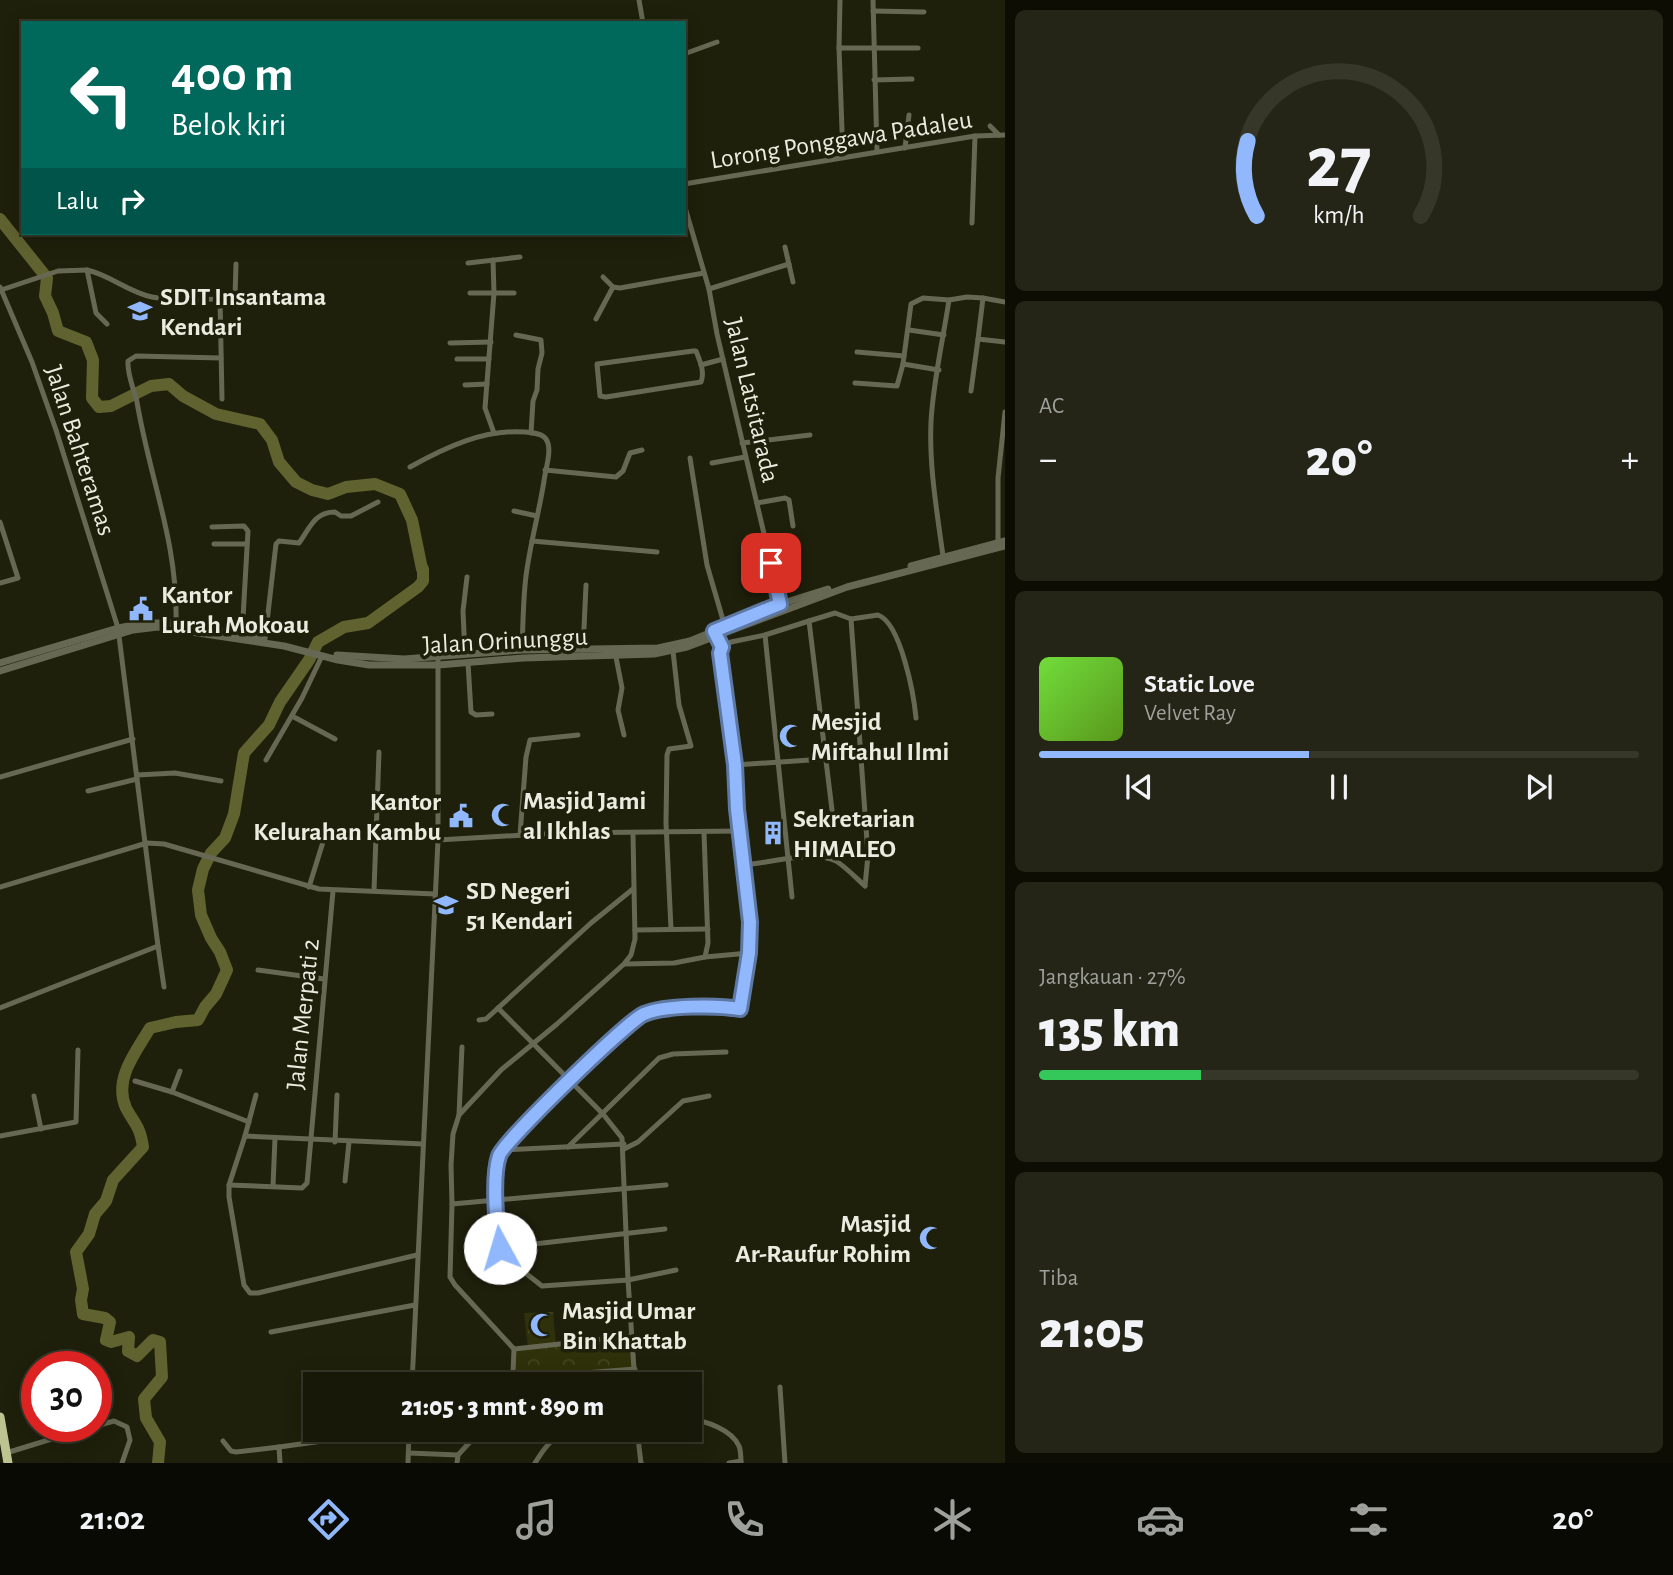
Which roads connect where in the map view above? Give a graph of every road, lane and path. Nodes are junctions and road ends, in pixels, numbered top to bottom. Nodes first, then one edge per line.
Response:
1 (639, 0) edge
2 (839, 0) edge
3 (873, 0) edge
4 (873, 11) junction
5 (924, 12) dead end
6 (643, 21) edge
7 (717, 42) dead end
8 (874, 46) junction
9 (839, 48) junction
10 (918, 48) dead end
11 (686, 53) edge
12 (912, 79) dead end
13 (874, 80) junction
14 (909, 115) dead end
15 (990, 126) dead end
16 (1002, 135) edge
17 (975, 136) junction
18 (905, 148) junction
19 (877, 151) junction
20 (843, 157) junction
21 (686, 184) edge
22 (686, 211) edge
23 (972, 223) dead end
24 (785, 247) dead end
25 (520, 257) dead end
26 (493, 260) junction
27 (468, 263) dead end
28 (236, 264) dead end
29 (789, 264) junction
30 (87, 270) junction
31 (704, 273) junction
32 (603, 277) dead end
33 (793, 282) dead end
34 (612, 286) junction
35 (1, 289) edge
36 (709, 289) junction
37 (470, 293) dead end
38 (494, 293) junction
39 (514, 293) dead end
40 (281, 294) dead end
41 (235, 296) junction
42 (220, 297) junction
43 (983, 298) junction
44 (949, 300) junction
45 (1004, 302) edge
46 (596, 320) dead end
47 (107, 324) dead end
48 (908, 330) junction
49 (516, 335) dead end
50 (944, 335) junction
51 (978, 339) junction
52 (491, 342) junction
53 (1004, 342) edge
54 (450, 343) dead end
55 (857, 352) dead end
56 (904, 356) junction
57 (221, 358) junction
58 (457, 359) dead end
59 (489, 359) junction
60 (723, 359) junction
61 (903, 364) junction
62 (701, 365) junction
63 (939, 370) junction
64 (855, 383) dead end
65 (487, 384) junction
66 (465, 385) dead end
67 (971, 391) dead end
68 (222, 400) dead end
69 (1004, 412) edge
70 (494, 433) junction
71 (531, 433) junction
72 (810, 435) dead end
73 (742, 443) junction
74 (642, 450) dead end
75 (745, 457) junction
76 (690, 458) dead end
77 (712, 463) dead end
78 (410, 467) dead end
79 (545, 470) junction
80 (378, 502) dead end
81 (757, 503) junction
82 (514, 512) dead end
83 (537, 516) junction
84 (0, 522) edge
85 (793, 526) dead end
86 (212, 527) dead end
87 (532, 541) junction
88 (7, 543) junction
89 (214, 544) dead end
90 (247, 544) junction
91 (1001, 544) edge
92 (0, 545) edge
93 (657, 552) dead end
94 (943, 556) junction
95 (879, 576) junction
96 (467, 577) dead end
97 (0, 583) edge
98 (586, 584) dead end
99 (781, 608) junction
100 (851, 619) junction
101 (809, 621) junction
102 (176, 623) junction
103 (725, 627) junction
104 (119, 631) junction
105 (715, 634) junction
106 (242, 635) junction
107 (765, 635) junction
108 (265, 639) junction
109 (722, 647) junction
110 (302, 648) junction
111 (522, 650) junction
112 (583, 650) junction
113 (673, 651) junction
114 (616, 652) junction
115 (319, 654) junction
116 (467, 659) junction
117 (438, 662) junction
118 (0, 663) edge
119 (0, 671) edge
120 (492, 714) dead end
121 (292, 716) junction
122 (916, 719) dead end
123 (578, 735) dead end
124 (624, 735) dead end
125 (133, 739) junction
126 (335, 739) dead end
127 (379, 752) dead end
128 (266, 760) dead end
129 (825, 760) junction
130 (780, 762) junction
131 (735, 765) junction
132 (0, 777) edge
133 (137, 777) junction
134 (220, 781) dead end
135 (88, 791) dead end
136 (832, 810) dead end
137 (740, 831) junction
138 (667, 833) junction
139 (704, 833) junction
140 (633, 834) junction
141 (520, 835) junction
142 (438, 840) junction
143 (323, 842) dead end
144 (147, 843) junction
145 (790, 859) junction
146 (744, 865) junction
147 (0, 887) edge
148 (309, 887) junction
149 (633, 890) junction
150 (333, 891) junction
151 (374, 891) junction
152 (435, 894) junction
153 (792, 897) dead end
154 (671, 929) junction
155 (708, 929) junction
156 (635, 930) junction
157 (158, 946) junction
158 (749, 953) junction
159 (705, 957) junction
160 (624, 964) junction
161 (258, 970) dead end
162 (324, 979) junction
163 (164, 987) dead end
164 (0, 1008) edge
165 (498, 1008) junction
166 (480, 1020) dead end
167 (533, 1045) junction
168 (462, 1047) dead end
169 (78, 1051) dead end
170 (726, 1052) dead end
171 (180, 1071) dead end
172 (135, 1081) dead end
173 (570, 1081) junction
174 (172, 1092) junction
175 (256, 1095) dead end
176 (337, 1095) dead end
177 (34, 1096) dead end
178 (709, 1096) dead end
179 (603, 1114) junction
180 (458, 1115) junction
181 (249, 1122) junction
182 (41, 1129) junction
183 (0, 1136) edge
184 (245, 1136) junction
185 (275, 1138) junction
186 (309, 1140) junction
187 (335, 1142) junction
188 (349, 1142) junction
189 (422, 1144) junction
190 (568, 1147) junction
191 (624, 1147) junction
192 (502, 1150) junction
193 (345, 1181) dead end
194 (229, 1185) junction
195 (666, 1185) dead end
196 (273, 1186) junction
197 (625, 1188) junction
198 (496, 1200) junction
199 (453, 1204) junction
200 (665, 1229) dead end
201 (626, 1233) junction
202 (500, 1248) junction
203 (417, 1255) junction
204 (676, 1270) dead end
205 (628, 1280) junction
206 (415, 1306) junction
207 (271, 1332) dead end
208 (633, 1336) junction
209 (514, 1349) junction
210 (635, 1369) joint
211 (412, 1372) edge
212 (515, 1372) edge
213 (597, 1372) edge
214 (780, 1387) dead end
215 (0, 1417) edge
216 (112, 1422) edge
217 (702, 1422) edge
218 (223, 1441) dead end
219 (51, 1442) edge
220 (316, 1442) edge
221 (409, 1442) edge
222 (470, 1442) edge
223 (549, 1442) edge
224 (638, 1442) edge
225 (279, 1447) junction
226 (409, 1453) junction
227 (458, 1455) junction
228 (7, 1458) edge
229 (741, 1462) edge
230 (122, 1463) edge
231 (281, 1463) edge
232 (408, 1463) edge
233 (457, 1463) edge
234 (535, 1463) edge
235 (640, 1463) edge
236 (729, 1463) edge
237 (785, 1463) edge

1 - 6 street
2 - 9 street
3 - 4 street
4 - 5 street
4 - 8 street
7 - 11 street
8 - 9 street
8 - 10 street
8 - 13 street
9 - 20 street
12 - 13 street
13 - 19 street
14 - 18 street
15 - 16 street
16 - 17 street, Lorong Ponggawa Padaleu
17 - 18 street, Lorong Ponggawa Padaleu
17 - 23 street
18 - 19 street, Lorong Ponggawa Padaleu
19 - 20 street, Lorong Ponggawa Padaleu
20 - 21 street, Lorong Ponggawa Padaleu
22 - 31 street, Jalan Latsitarada
24 - 29 street
25 - 26 street
26 - 27 street
26 - 38 street
28 - 41 street
29 - 33 street
29 - 36 street
30 - 35 street
30 - 42 street
30 - 47 street
31 - 34 street
31 - 36 street, Jalan Latsitarada
32 - 34 street
34 - 46 street
35 - 104 street, Jalan Bahteramas
36 - 60 street, Jalan Latsitarada
37 - 38 street
38 - 39 street
38 - 52 street
40 - 41 street
41 - 42 street
42 - 57 street
43 - 44 street
43 - 45 street
43 - 51 street
44 - 48 street
44 - 50 street
48 - 50 street
48 - 56 street
49 - 71 street
50 - 63 street
51 - 53 street
51 - 67 street
52 - 54 street
52 - 59 street
55 - 56 street
56 - 61 street
57 - 68 street
57 - 102 street
58 - 59 street
59 - 65 street
60 - 62 street
60 - 73 street, Jalan Latsitarada
61 - 63 street
61 - 64 street
62 - 62 street
63 - 94 street
65 - 66 street
65 - 70 street
69 - 91 street
70 - 71 street
70 - 78 street
71 - 79 street
72 - 73 street
73 - 75 street, Jalan Latsitarada
74 - 79 street
75 - 77 street
75 - 81 street, Jalan Latsitarada
76 - 103 street
79 - 83 street
80 - 108 street
81 - 85 street
81 - 99 street, Jalan Latsitarada
82 - 83 street
83 - 87 street
84 - 88 street
86 - 90 street
87 - 93 street
87 - 111 street
88 - 92 street
88 - 97 street
89 - 90 street
90 - 106 street
91 - 94 street, Jalan Orinunggu
91 - 95 street, Jalan Orinunggu
94 - 95 street, Jalan Orinunggu
95 - 99 street, Jalan Orinunggu
96 - 116 street
98 - 112 street
99 - 103 street, Jalan Orinunggu
99 - 105 street, Jalan Orinunggu
100 - 101 street
100 - 122 street
100 - 145 street
101 - 107 street
101 - 129 street
102 - 104 street, Jalan Orinunggu
102 - 106 street, Jalan Orinunggu
103 - 105 street, Jalan Orinunggu
104 - 110 street, Jalan Orinunggu
104 - 118 street, Jalan Orinunggu
104 - 119 street, Jalan Orinunggu
104 - 125 street, Jalan Bahteramas
105 - 109 street
105 - 113 street, Jalan Orinunggu
105 - 114 street, Jalan Orinunggu
106 - 108 street, Jalan Orinunggu
107 - 109 street
107 - 130 street
108 - 110 street, Jalan Orinunggu
109 - 131 street
110 - 115 street, Jalan Orinunggu
111 - 112 street, Jalan Orinunggu
111 - 116 street, Jalan Orinunggu
112 - 114 street, Jalan Orinunggu
113 - 114 street, Jalan Orinunggu
113 - 138 street
114 - 116 street, Jalan Orinunggu
114 - 124 street
115 - 117 street, Jalan Orinunggu
115 - 121 street
116 - 117 street, Jalan Orinunggu
116 - 120 street
117 - 142 street
121 - 126 street
121 - 128 street
123 - 141 street
125 - 132 street
125 - 133 street, Jalan Bahteramas
127 - 151 street
129 - 130 street
129 - 136 street
130 - 131 street
130 - 145 street
131 - 137 street
133 - 134 street
133 - 135 street
133 - 144 street, Jalan Bahteramas
137 - 139 street
137 - 146 street
138 - 139 street
138 - 140 street
138 - 154 street
139 - 155 street
140 - 141 street
140 - 149 street
141 - 142 street
142 - 152 street
143 - 148 street
144 - 147 street
144 - 148 street
144 - 157 street, Jalan Bahteramas
145 - 146 street
145 - 153 street
146 - 158 street
148 - 150 street
149 - 156 street
149 - 165 street
150 - 151 street
150 - 162 street, Jalan Merpati 2
151 - 152 street
152 - 189 street
154 - 155 street
154 - 156 street
155 - 159 street
156 - 160 street
157 - 163 street, Jalan Bahteramas
157 - 164 street
158 - 159 street
158 - 173 street
159 - 160 street
160 - 167 street
161 - 162 street
162 - 186 street, Jalan Merpati 2
165 - 166 street
165 - 167 street
167 - 173 street
167 - 180 street
168 - 180 street
169 - 182 street
170 - 179 street
171 - 174 street
172 - 174 street
173 - 179 street
173 - 192 street
174 - 181 street
175 - 181 street
176 - 187 street
177 - 182 street
178 - 191 street
179 - 190 street
179 - 191 street
180 - 199 street
181 - 184 street
182 - 183 street
184 - 185 street
184 - 194 street
185 - 186 street
185 - 196 street
186 - 187 street
186 - 196 street, Jalan Merpati 2
187 - 188 street
188 - 189 street
188 - 193 street
189 - 203 street
190 - 191 street
190 - 192 street
191 - 197 street
192 - 198 street
194 - 196 street
194 - 203 street
195 - 197 street
197 - 198 street
197 - 201 street
198 - 199 street
198 - 202 street
199 - 209 street
200 - 201 street
201 - 202 street
201 - 205 street
202 - 205 street
203 - 206 street
204 - 205 street
205 - 208 street
206 - 207 street
206 - 211 street
208 - 209 street
208 - 210 street
209 - 212 street
210 - 213 street
214 - 237 street
215 - 228 highway
216 - 230 street
217 - 229 street
218 - 225 street
219 - 228 street
220 - 225 street
221 - 226 street
222 - 227 street
223 - 234 street
224 - 235 street
225 - 231 street
226 - 227 street
226 - 232 street
227 - 233 street
229 - 236 street

